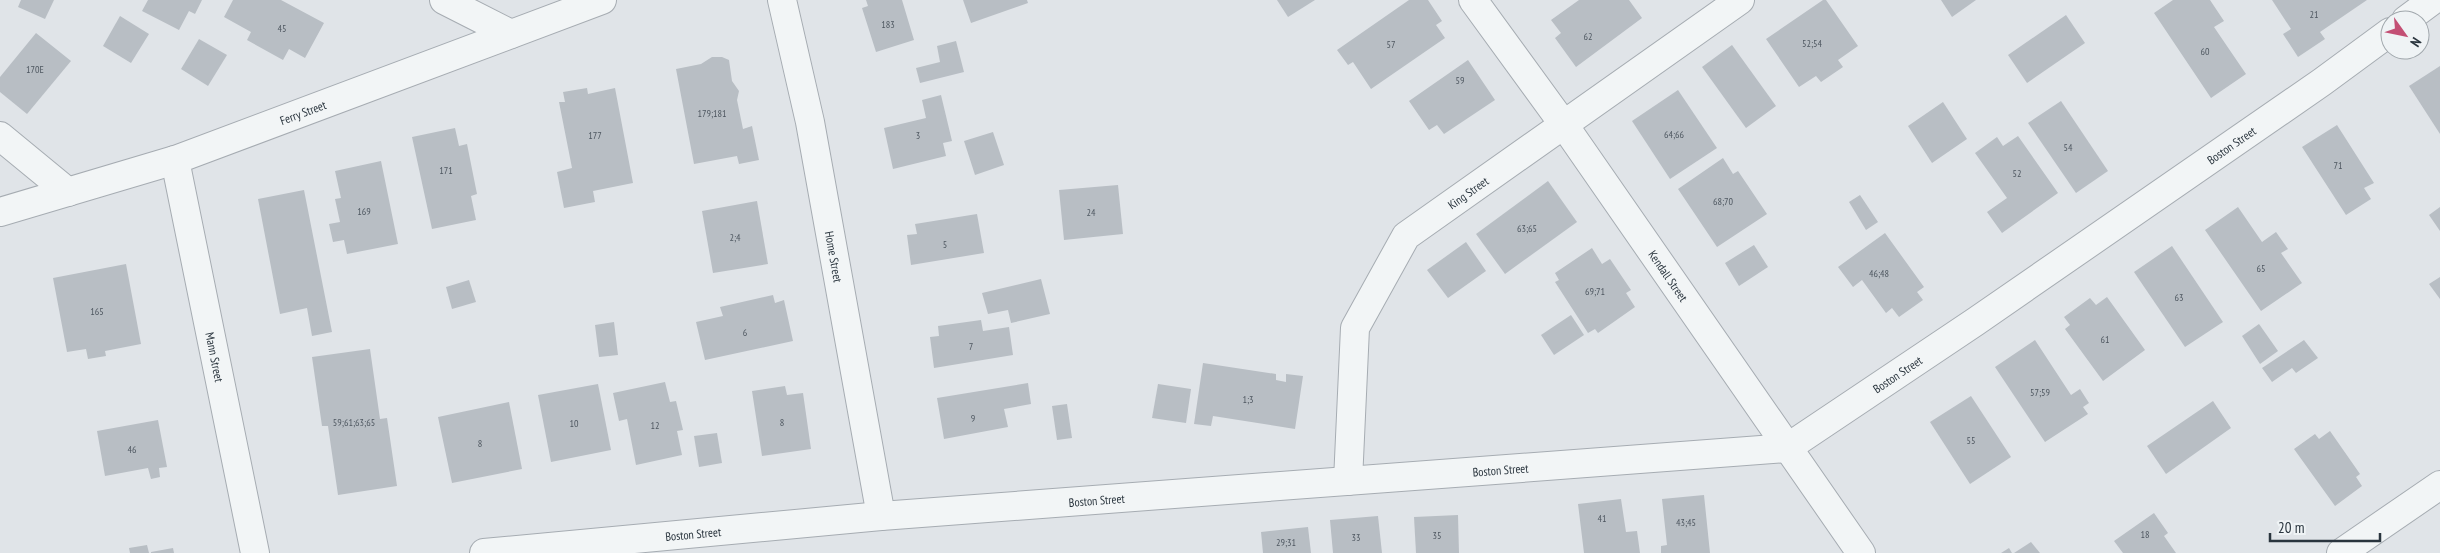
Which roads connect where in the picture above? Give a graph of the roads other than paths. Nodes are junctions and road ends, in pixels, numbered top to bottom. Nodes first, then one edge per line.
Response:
1 (444, 0) edge
2 (602, 0) edge
3 (782, 0) edge
4 (1473, 0) edge
5 (1740, 0) edge
6 (2433, 0) edge
7 (2420, 10) edge
8 (511, 34) junction
9 (2380, 39) edge
10 (1564, 125) junction
11 (0, 136) edge
12 (175, 160) junction
13 (68, 192) junction
14 (0, 212) edge
15 (1787, 448) junction
16 (1348, 480) junction
17 (2440, 485) edge
18 (881, 516) junction
19 (255, 553) edge
20 (484, 553) edge
21 (1861, 553) edge
22 (2341, 553) edge

1 - 8 street
2 - 8 street, Ferry Street
3 - 18 street, Home Street
4 - 10 street, Kendall Street
5 - 10 street, King Street
6 - 7 street
8 - 12 street, Ferry Street
9 - 15 street, Boston Street
10 - 15 street, Kendall Street
10 - 16 street, King Street
11 - 13 street
12 - 13 street, Ferry Street
12 - 19 street, Mann Street
13 - 14 street, Ferry Street
15 - 16 street, Boston Street
15 - 21 street, Kendall Street
16 - 18 street, Boston Street
17 - 22 street
18 - 20 street, Boston Street

